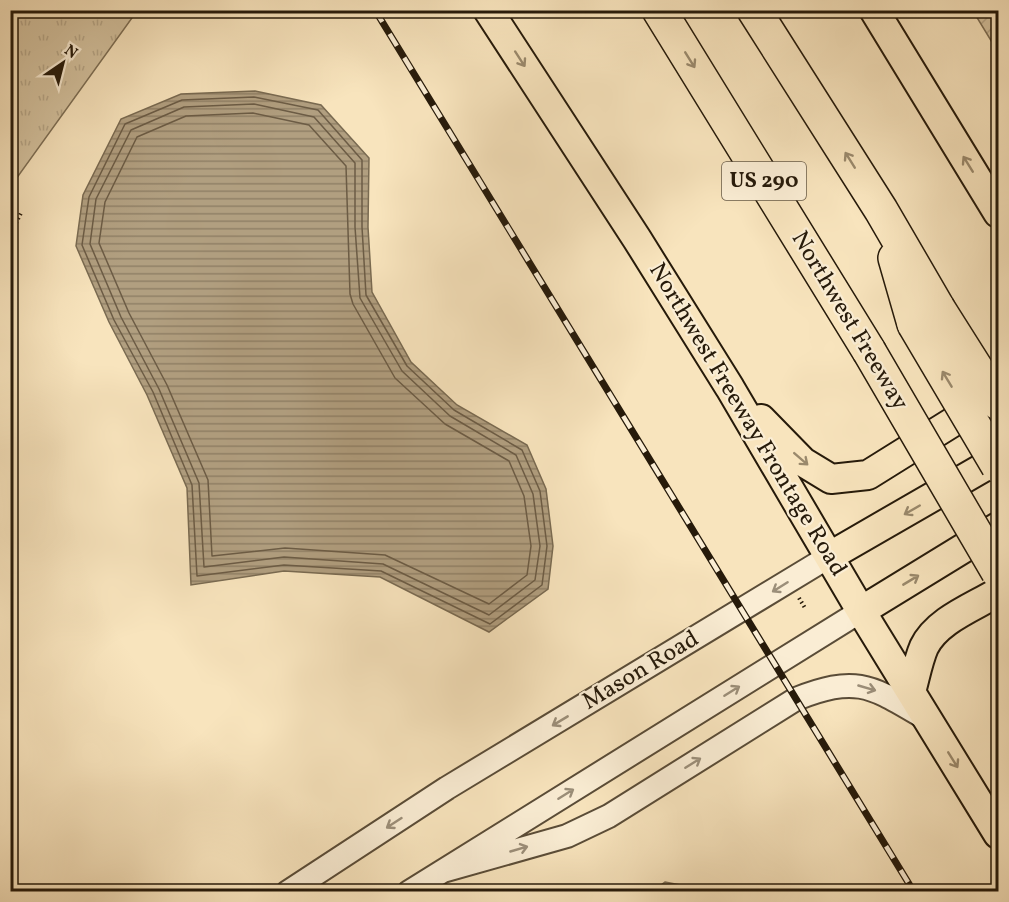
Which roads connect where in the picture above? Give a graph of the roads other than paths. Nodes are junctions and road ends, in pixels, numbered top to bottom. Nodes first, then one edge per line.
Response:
1 (488, 10) edge
2 (659, 10) edge
3 (754, 10) edge
4 (874, 10) edge
5 (999, 213) edge
6 (926, 316) junction
7 (730, 387) junction
8 (999, 394) edge
9 (899, 403) junction
10 (999, 403) edge
11 (999, 459) edge
12 (999, 466) edge
13 (999, 527) edge
14 (999, 546) edge
15 (830, 556) junction
16 (999, 572) edge
17 (999, 592) edge
18 (861, 610) junction
19 (911, 692) junction
20 (927, 718) junction
21 (999, 834) edge
22 (443, 871) junction
23 (288, 891) edge
24 (409, 891) edge

1 -> 7 main road, Northwest Freeway Frontage Road
2 -> 9 highway, Northwest Freeway / US 290, bridge
6 -> 3 highway
5 -> 4 main road
6 - 10 highway, bridge
12 -> 6 highway, bridge
7 -> 8 main road
7 - 15 main road, Northwest Freeway Frontage Road
9 - 14 highway, bridge
9 - 16 highway, Northwest Freeway / US 290, bridge
11 -> 15 main road, Mason Road
18 -> 13 main road
15 - 18 main road, Northwest Freeway Frontage Road
15 -> 23 street, Mason Road
17 - 19 main road
18 - 19 main road, Northwest Freeway Frontage Road
22 -> 18 street
19 - 20 main road, Northwest Freeway Frontage Road
20 -> 21 main road, Northwest Freeway Frontage Road
22 -> 20 street
22 - 24 street

